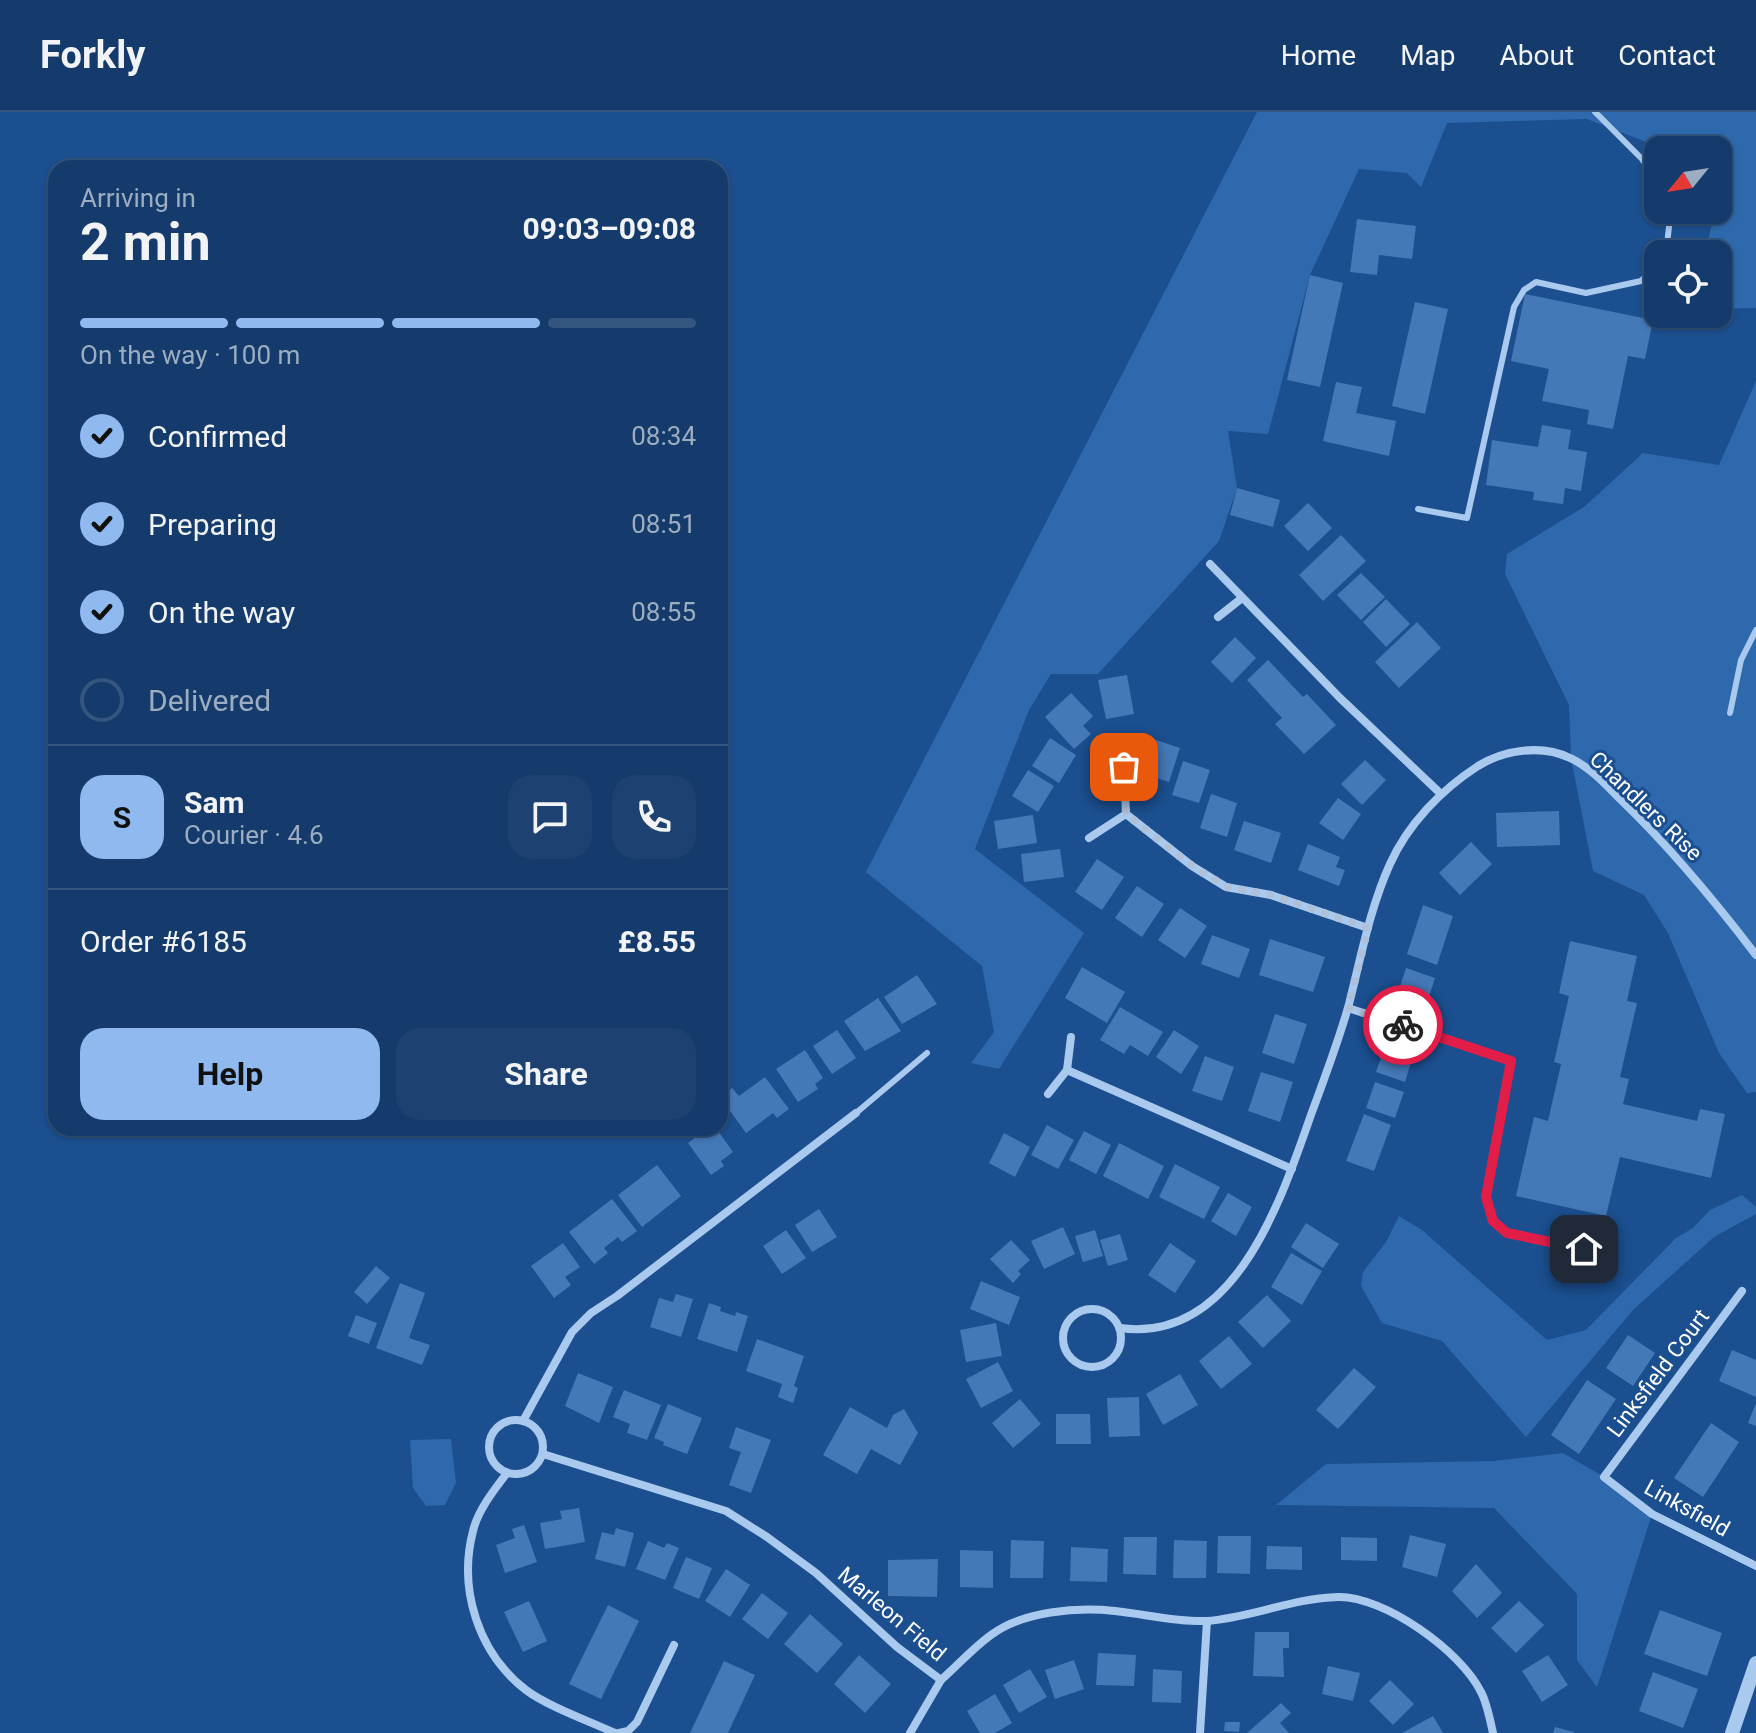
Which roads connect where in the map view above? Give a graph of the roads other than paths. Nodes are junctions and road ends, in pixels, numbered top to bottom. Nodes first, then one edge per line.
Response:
1 (1595, 112) edge
2 (1644, 162) edge
3 (1644, 278) edge
4 (1418, 509) dead end
5 (1210, 564) dead end
6 (1242, 598) junction
7 (1218, 617) dead end
8 (1756, 630) edge
9 (1730, 713) dead end
10 (1124, 767) dead end
11 (1441, 794) junction
12 (1126, 814) junction
13 (1089, 838) dead end
14 (1368, 928) junction
15 (1756, 955) edge
16 (1348, 1008) junction
17 (1071, 1037) dead end
18 (927, 1053) dead end
19 (1067, 1070) junction
20 (1048, 1094) dead end
21 (856, 1113) joint
22 (1292, 1169) junction
23 (1584, 1249) dead end
24 (1742, 1291) dead end
25 (1120, 1328) junction
26 (523, 1421) junction
27 (543, 1454) junction
28 (507, 1473) junction
29 (1604, 1477) joint
30 (1756, 1566) edge
31 (1207, 1621) junction
32 (674, 1645) dead end
33 (1756, 1663) edge
34 (941, 1680) junction
35 (617, 1733) edge
36 (910, 1733) edge
37 (1200, 1733) edge
38 (1493, 1733) edge
39 (1732, 1733) edge

1 - 2 lane
3 - 4 lane
5 - 6 street
6 - 7 street
6 - 11 street
8 - 9 lane
10 - 12 street
11 - 14 street, Chandlers Rise
11 - 15 street, Chandlers Rise
12 - 13 street
12 - 14 street
14 - 16 street, Chandlers Rise
16 - 22 street, Chandlers Rise
16 - 23 street
17 - 19 street
18 - 21 lane
19 - 20 street
19 - 22 street
21 - 26 street
22 - 25 street, Chandlers Rise
24 - 29 street, Linksfield Court
25 - 25 street
26 - 27 street
26 - 28 street
27 - 28 street
27 - 34 street, Marleon Field
28 - 35 street
29 - 30 street, Linksfield
31 - 34 street, Marleon Field
31 - 37 street
31 - 38 street, Marleon Field
32 - 35 street
33 - 39 street
34 - 36 street

